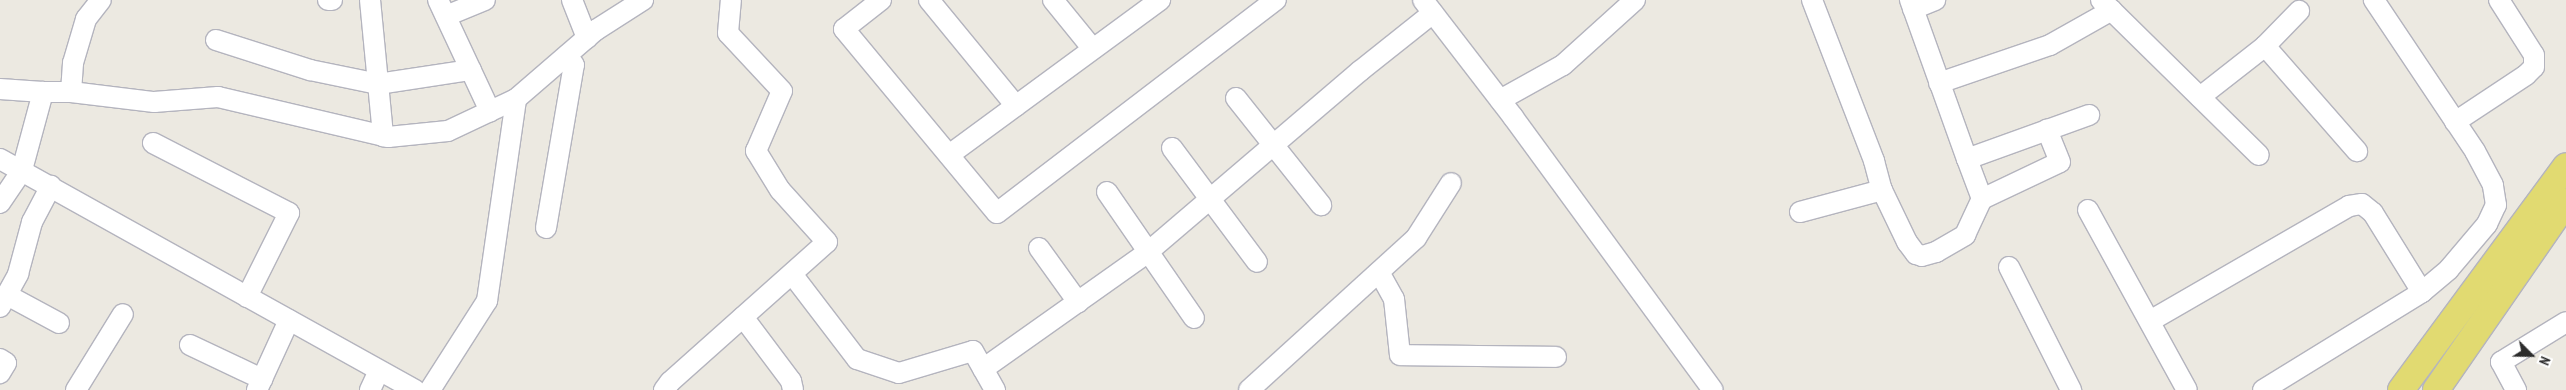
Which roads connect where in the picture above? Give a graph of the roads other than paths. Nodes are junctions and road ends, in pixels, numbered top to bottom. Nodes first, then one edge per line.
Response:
1 (101, 0) edge
2 (328, 0) edge
3 (332, 0) edge
4 (370, 0) edge
5 (485, 0) edge
6 (572, 0) edge
7 (643, 0) edge
8 (731, 0) edge
9 (881, 0) edge
10 (929, 0) edge
11 (1053, 0) edge
12 (1276, 0) edge
13 (1635, 0) edge
14 (1812, 0) edge
15 (1935, 0) edge
16 (2374, 0) edge
17 (2499, 0) edge
18 (1153, 2) edge
19 (1911, 4) edge
20 (2106, 5) edge
21 (1428, 7) edge
22 (442, 8) edge
23 (2299, 11) dead end
24 (587, 38) junction
25 (216, 40) dead end
26 (2265, 46) junction
27 (1093, 50) junction
28 (567, 55) junction
29 (471, 70) junction
30 (1940, 83) junction
31 (378, 84) junction
32 (0, 90) edge
33 (43, 92) junction
34 (71, 92) junction
35 (2200, 97) junction
36 (1236, 98) dead end
37 (516, 99) junction
38 (1500, 100) junction
39 (1016, 106) junction
40 (490, 111) junction
41 (2089, 115) dead end
42 (2455, 122) junction
43 (2047, 130) junction
44 (383, 136) junction
45 (152, 143) dead end
46 (1273, 145) junction
47 (1172, 148) dead end
48 (2357, 151) dead end
49 (949, 155) junction
50 (2259, 155) dead end
51 (0, 159) edge
52 (1967, 159) junction
53 (2566, 166) edge
54 (22, 170) junction
55 (1451, 183) dead end
56 (51, 186) junction
57 (1882, 190) junction
58 (1107, 192) dead end
59 (1210, 199) junction
60 (1982, 199) junction
61 (2566, 202) edge
62 (0, 204) edge
63 (1321, 205) dead end
64 (2088, 210) dead end
65 (1800, 212) dead end
66 (546, 228) dead end
67 (1039, 248) dead end
68 (1148, 252) junction
69 (1257, 262) dead end
70 (2009, 267) dead end
71 (1379, 272) junction
72 (792, 274) junction
73 (2422, 292) junction
74 (247, 297) junction
75 (3, 301) edge
76 (1078, 302) junction
77 (123, 314) dead end
78 (743, 317) junction
79 (1194, 318) dead end
80 (288, 320) junction
81 (2150, 321) junction
82 (59, 322) dead end
83 (2566, 322) edge
84 (190, 345) dead end
85 (1556, 357) dead end
86 (0, 359) edge
87 (983, 369) junction
88 (380, 371) junction
89 (0, 373) edge
90 (259, 384) edge
91 (76, 390) edge
92 (370, 390) edge
93 (415, 390) edge
94 (430, 390) edge
95 (664, 390) edge
96 (793, 390) edge
97 (995, 390) edge
98 (1249, 390) edge
99 (1713, 390) edge
100 (2071, 390) edge
101 (2187, 390) edge
102 (2262, 390) edge
103 (2401, 390) edge
104 (2436, 390) edge
105 (2516, 390) edge

1 - 34 street
2 - 3 street
4 - 31 street
5 - 22 street
6 - 24 street
7 - 24 street
8 - 72 street
9 - 49 street
10 - 39 street
11 - 27 street
12 - 49 street
13 - 38 street
14 - 57 street
15 - 19 street
16 - 42 street
17 - 42 street
18 - 27 street
19 - 30 street
20 - 30 street
20 - 35 street
21 - 38 street
21 - 46 street
22 - 29 street
23 - 26 street
24 - 28 street
25 - 31 street
26 - 35 street
26 - 48 street
27 - 39 street
28 - 37 street
28 - 66 street
29 - 31 street
29 - 40 street
30 - 52 street
31 - 44 street
32 - 33 street
33 - 34 street
33 - 54 street
34 - 44 street
35 - 50 street
36 - 46 street
37 - 40 street
37 - 94 street
38 - 99 street
39 - 49 street
40 - 44 street
41 - 43 street
42 - 73 street
43 - 52 street
43 - 60 street
45 - 74 street
46 - 59 street
46 - 63 street
47 - 59 street
51 - 54 street
52 - 60 street
53 - 103 main road
54 - 56 street
54 - 62 street
55 - 71 street
56 - 74 street
56 - 75 street
57 - 60 street
57 - 65 street
58 - 68 street
59 - 68 street
59 - 69 street
61 - 104 main road
64 - 81 street
67 - 76 street
68 - 76 street
68 - 79 street
70 - 100 street
71 - 85 street
71 - 98 street
72 - 78 street
72 - 87 street
73 - 81 street
73 - 102 street
74 - 80 street
75 - 82 street
76 - 87 street
77 - 91 street
78 - 95 street
78 - 96 street
80 - 88 street
80 - 90 street
81 - 101 street
83 - 105 street
84 - 90 street
86 - 89 street
87 - 97 street
88 - 92 street
88 - 93 street

